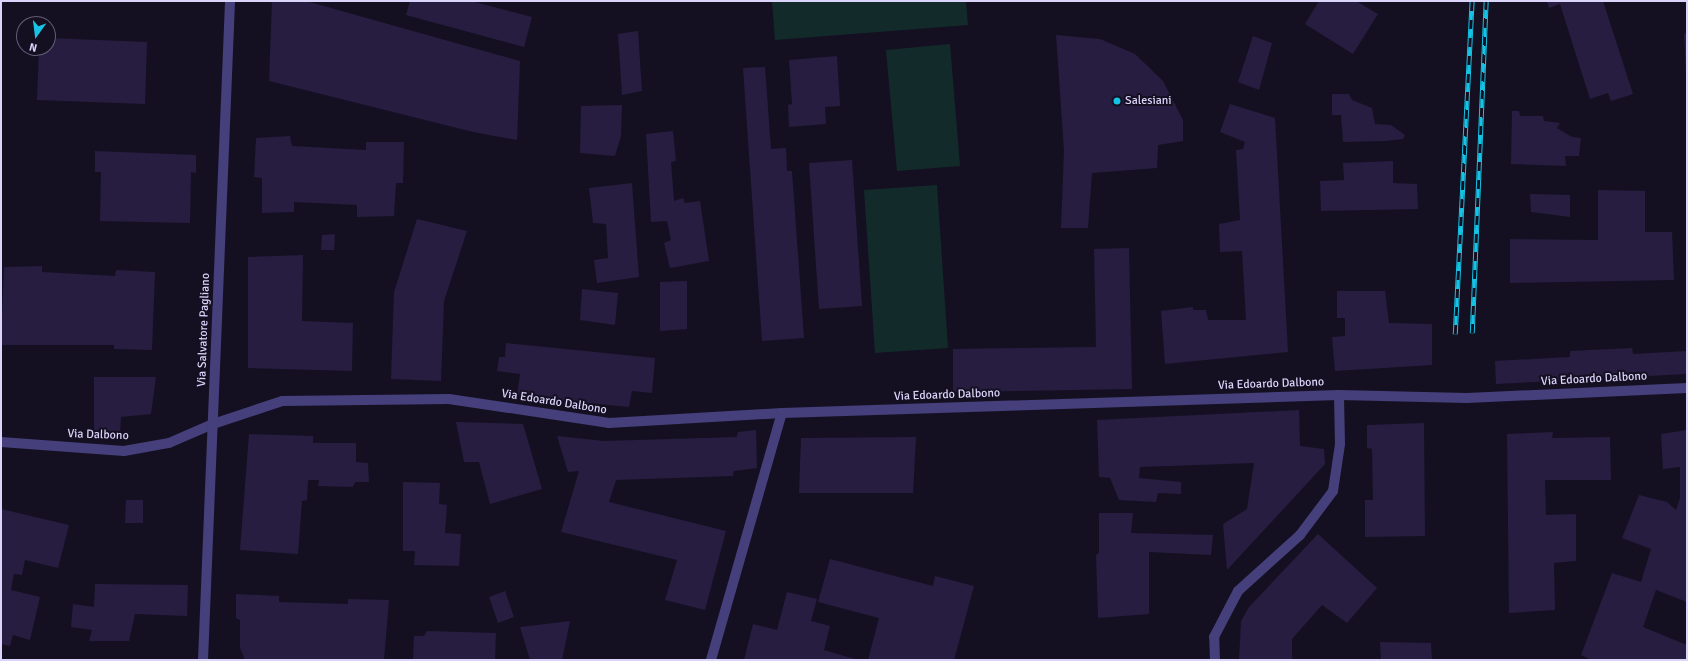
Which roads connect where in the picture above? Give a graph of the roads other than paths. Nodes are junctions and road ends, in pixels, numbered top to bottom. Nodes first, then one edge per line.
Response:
1 (230, 1) edge
2 (1687, 388) edge
3 (1339, 395) junction
4 (782, 413) junction
5 (214, 424) junction
6 (1, 442) edge
7 (203, 660) edge
8 (711, 660) edge
9 (1215, 660) edge

1 - 5 street, Via Salvatore Pagliano
2 - 3 street, Via Edoardo Dalbono
3 - 4 street, Via Edoardo Dalbono
3 - 9 street
4 - 5 street, Via Edoardo Dalbono
4 - 8 street
5 - 6 street, Via Dalbono
5 - 7 street, Via Salvatore Pagliano

